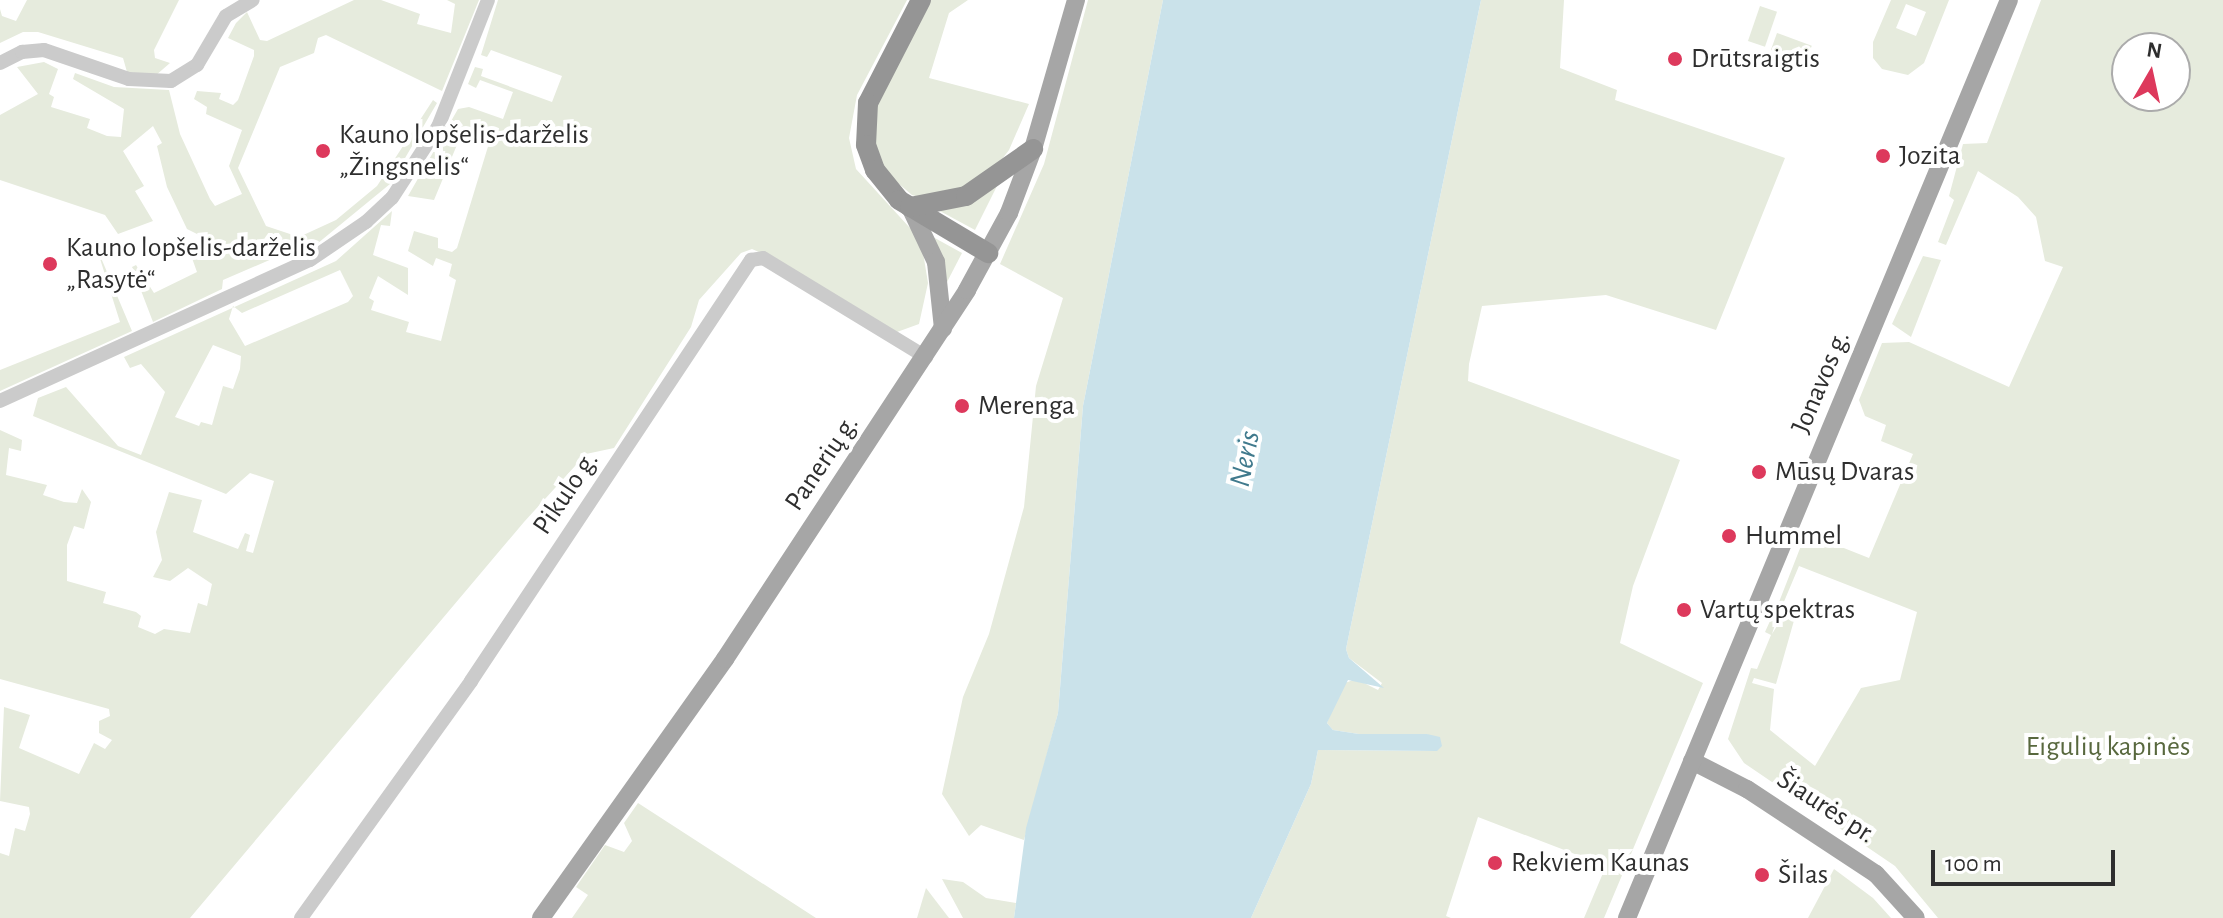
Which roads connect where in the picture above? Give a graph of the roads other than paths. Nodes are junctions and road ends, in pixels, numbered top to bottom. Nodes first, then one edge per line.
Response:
1 (253, 0) edge
2 (488, 0) edge
3 (921, 0) edge
4 (1076, 0) edge
5 (2009, 0) edge
6 (0, 63) edge
7 (1033, 149) junction
8 (910, 207) junction
9 (988, 253) junction
10 (943, 329) junction
11 (926, 357) junction
12 (0, 401) edge
13 (1692, 761) junction
14 (301, 918) edge
15 (541, 918) edge
16 (1627, 918) edge
17 (1916, 918) edge

1 - 6 street
2 - 12 street
3 - 8 highway
4 - 7 main road, Panerių g.
5 - 13 main road, Jonavos g.
7 - 8 highway
7 - 9 main road, Panerių g.
8 - 9 highway
8 - 10 main road
9 - 10 main road, Panerių g.
10 - 11 main road, Panerių g.
11 - 14 street, Pikulo g.
11 - 15 main road, Panerių g.
13 - 16 main road, Jonavos g.
13 - 17 main road, Šiaurės pr.

